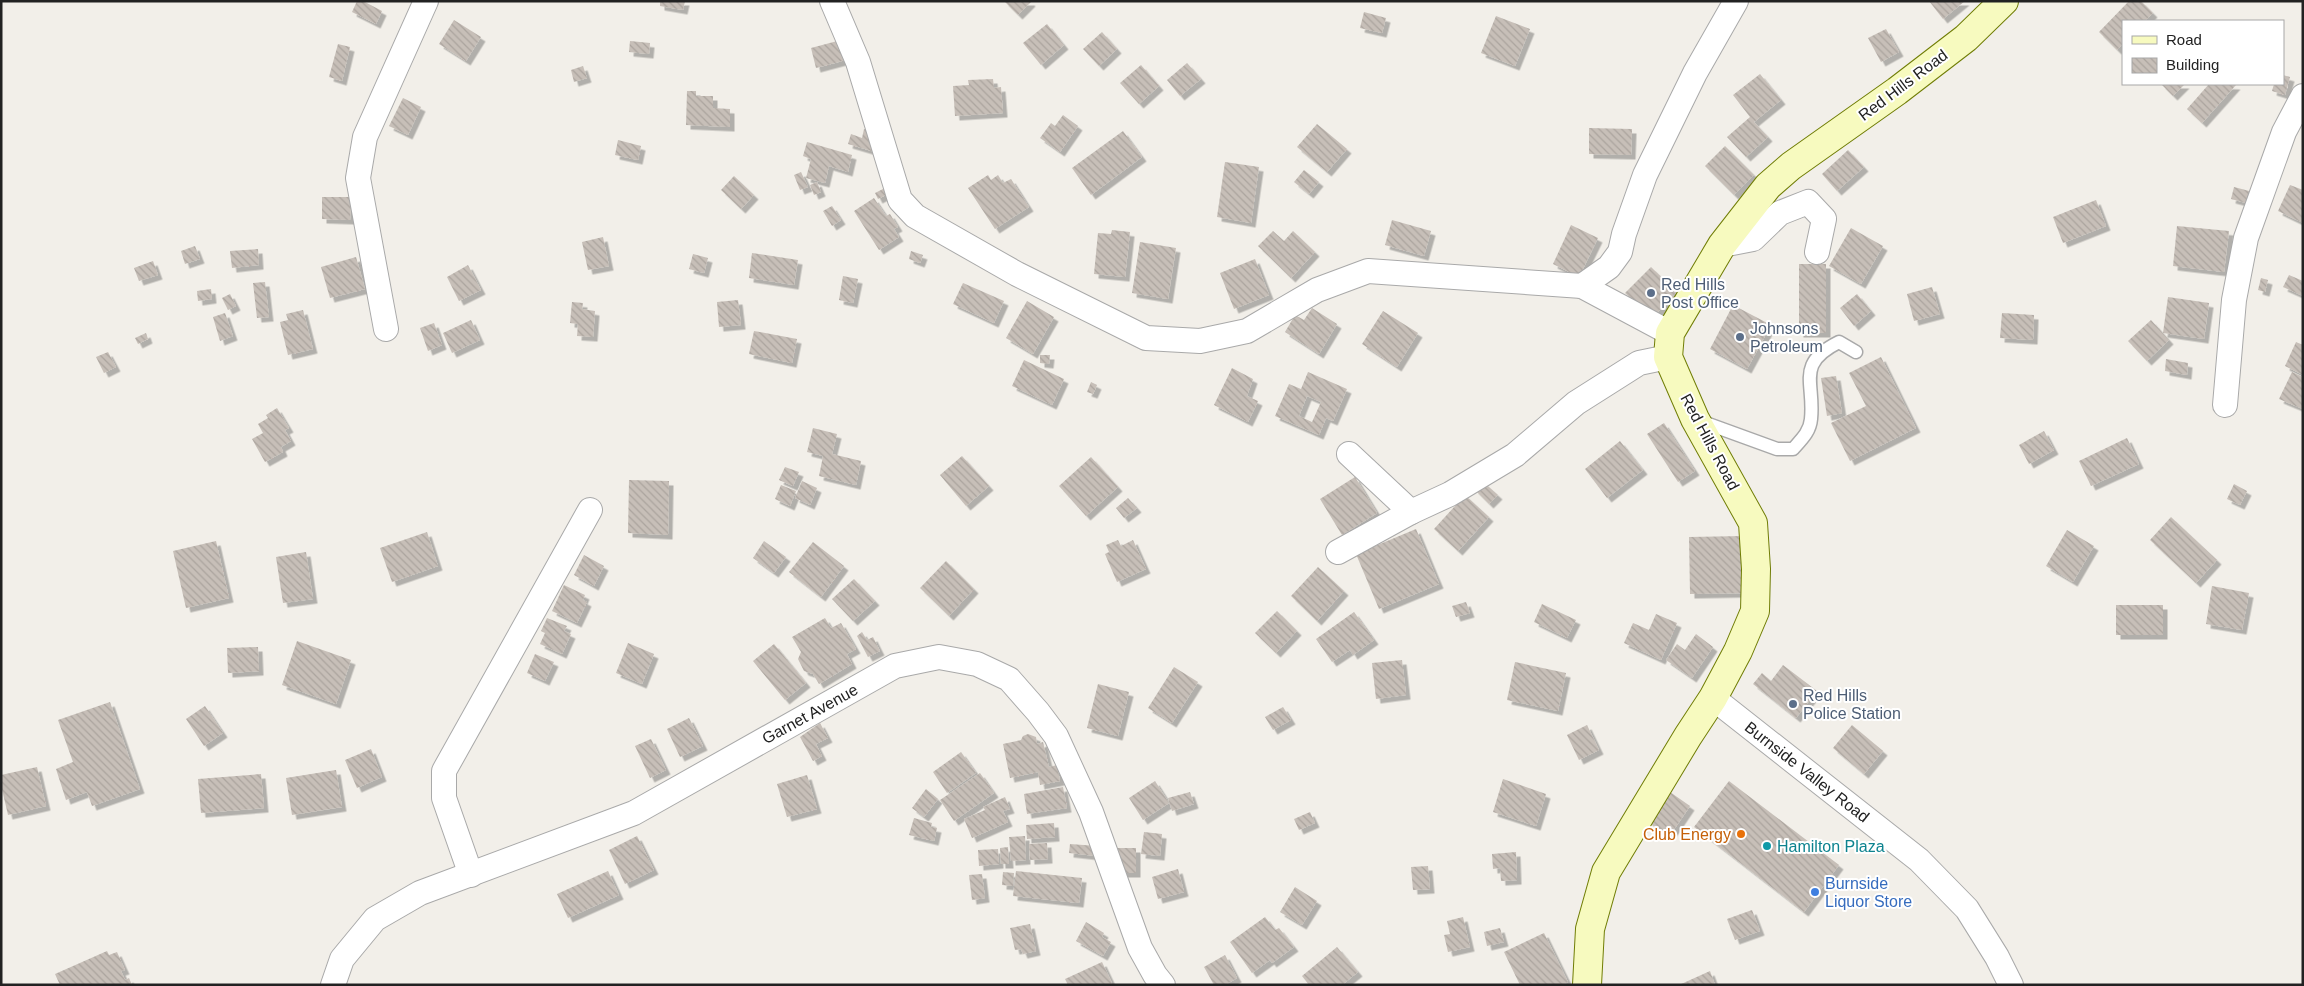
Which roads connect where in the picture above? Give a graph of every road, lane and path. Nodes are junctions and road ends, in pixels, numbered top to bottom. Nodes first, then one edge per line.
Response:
1 (426, 1) edge
2 (832, 1) edge
3 (1736, 1) edge
4 (2004, 1) edge
5 (2303, 96) edge
6 (2294, 133) edge
7 (1722, 245) junction
8 (1817, 252) dead end
9 (1582, 286) junction
10 (386, 329) dead end
11 (1669, 345) junction
12 (1856, 352) dead end
13 (2224, 405) dead end
14 (1695, 419) junction
15 (1349, 454) dead end
16 (590, 510) dead end
17 (1411, 512) junction
18 (1338, 552) dead end
19 (1713, 698) junction
20 (471, 875) junction
21 (333, 985) edge
22 (1163, 985) edge
23 (1587, 985) edge
24 (2010, 985) edge

1 - 10 street
2 - 9 street
3 - 9 street
4 - 7 main road, Red Hills Road
5 - 6 street
6 - 13 street
7 - 8 street
7 - 11 main road, Red Hills Road
9 - 11 street
11 - 14 main road, Red Hills Road
11 - 17 street
12 - 14 lane
14 - 19 main road, Red Hills Road
15 - 17 street
16 - 20 street
17 - 18 street
19 - 23 main road, Red Hills Road
19 - 24 street, Burnside Valley Road
20 - 21 street, Garnet Avenue
20 - 22 street, Garnet Avenue

